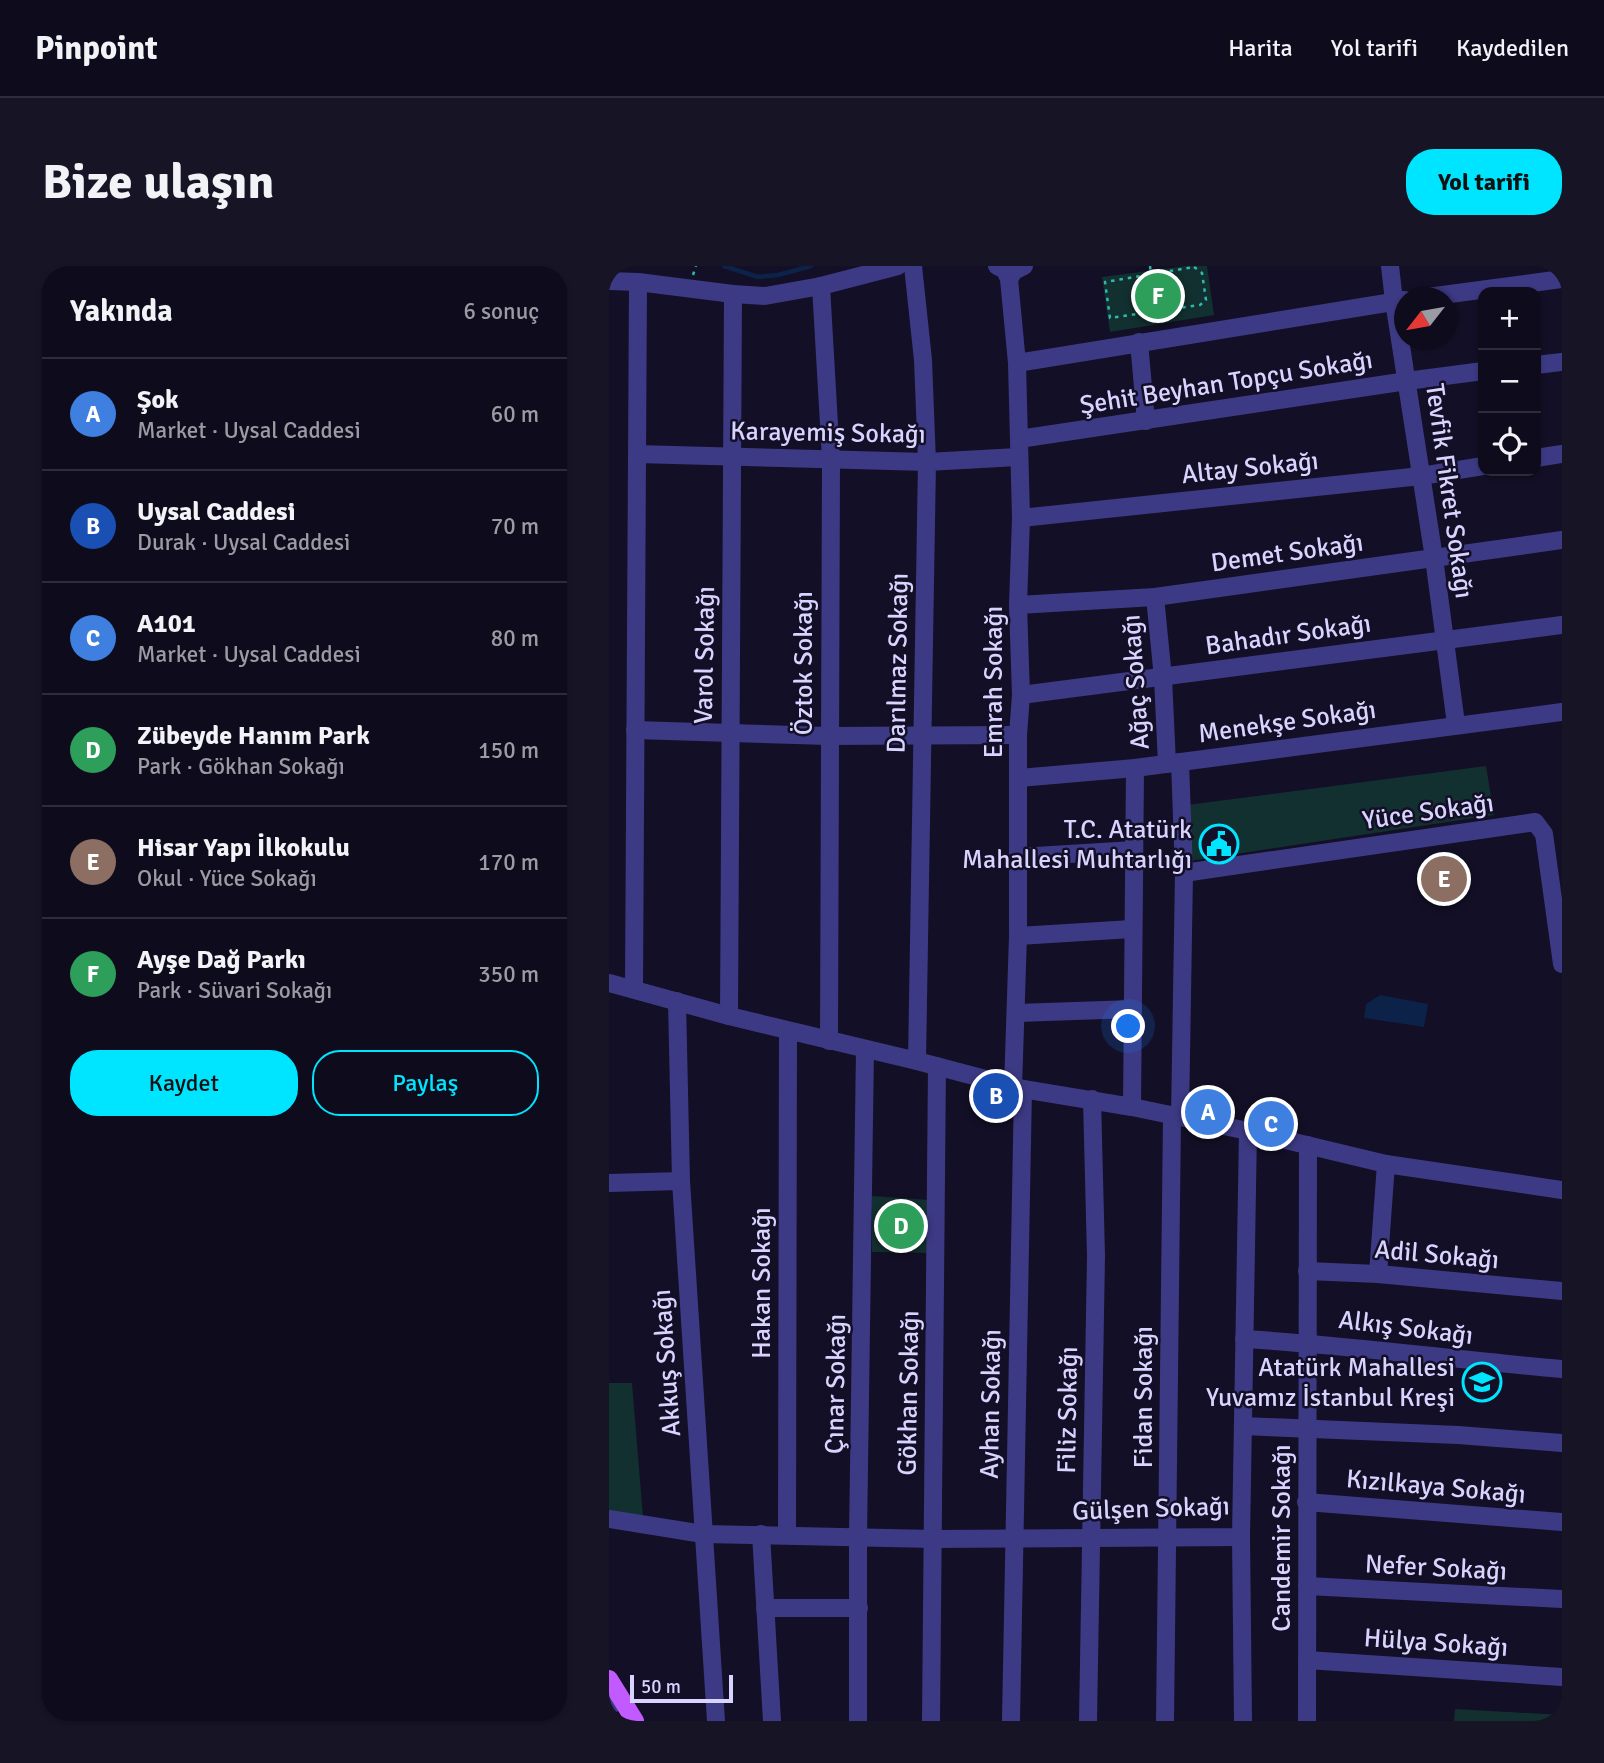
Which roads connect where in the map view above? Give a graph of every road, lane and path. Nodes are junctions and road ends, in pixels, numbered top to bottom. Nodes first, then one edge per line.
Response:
1 (898, 266) edge
2 (913, 266) edge
3 (1024, 266) edge
4 (1150, 266) edge
5 (1390, 266) edge
6 (1003, 272) edge
7 (1151, 274) junction
8 (1562, 279) edge
9 (609, 281) edge
10 (638, 282) junction
11 (821, 286) junction
12 (1396, 287) edge
13 (1457, 293) edge
14 (733, 294) junction
15 (1394, 301) edge
16 (1139, 342) junction
17 (1404, 350) edge
18 (1562, 362) edge
19 (1017, 363) junction
20 (1541, 364) edge
21 (1478, 372) edge
22 (1407, 381) junction
23 (1146, 421) junction
24 (1018, 448) junction
25 (637, 454) junction
26 (1562, 454) edge
27 (733, 456) junction
28 (1541, 457) edge
29 (831, 459) junction
30 (927, 462) junction
31 (1478, 467) edge
32 (1421, 476) junction
33 (1021, 518) junction
34 (1562, 540) edge
35 (1434, 558) junction
36 (1156, 597) junction
37 (1018, 605) junction
38 (1562, 625) edge
39 (1445, 639) junction
40 (1163, 678) junction
41 (1021, 695) junction
42 (1562, 712) edge
43 (1456, 724) junction
44 (635, 730) junction
45 (729, 732) junction
46 (922, 735) junction
47 (1018, 735) junction
48 (828, 736) junction
49 (1173, 763) junction
50 (1135, 768) junction
51 (1019, 778) junction
52 (1134, 850) junction
53 (1019, 857) junction
54 (1184, 873) junction
55 (1132, 929) junction
56 (1018, 936) junction
57 (1562, 958) edge
58 (609, 983) edge
59 (634, 989) junction
60 (677, 1001) junction
61 (1133, 1009) junction
62 (1017, 1013) junction
63 (729, 1016) junction
64 (788, 1031) junction
65 (829, 1041) junction
66 (866, 1049) junction
67 (917, 1061) junction
68 (937, 1066) junction
69 (1018, 1088) junction
70 (1092, 1100) junction
71 (1132, 1107) junction
72 (1176, 1117) junction
73 (1248, 1131) junction
74 (1308, 1145) junction
75 (1385, 1164) junction
76 (681, 1181) junction
77 (609, 1184) edge
78 (1562, 1190) edge
79 (1307, 1271) junction
80 (1378, 1275) junction
81 (1562, 1290) edge
82 (1244, 1339) junction
83 (1309, 1343) junction
84 (1562, 1369) edge
85 (1243, 1426) junction
86 (1308, 1427) junction
87 (1562, 1443) edge
88 (1306, 1502) junction
89 (609, 1519) edge
90 (1562, 1522) edge
91 (703, 1534) junction
92 (761, 1534) junction
93 (787, 1535) junction
94 (858, 1537) junction
95 (1014, 1537) junction
96 (1241, 1537) junction
97 (1091, 1538) junction
98 (933, 1539) junction
99 (1168, 1539) junction
100 (1307, 1586) junction
101 (1562, 1600) edge
102 (765, 1608) junction
103 (859, 1608) junction
104 (1307, 1660) junction
105 (1562, 1677) edge
106 (609, 1679) edge
107 (615, 1702) edge
108 (635, 1721) edge
109 (716, 1721) edge
110 (772, 1721) edge
111 (859, 1721) edge
112 (931, 1721) edge
113 (1011, 1721) edge
114 (1088, 1721) edge
115 (1165, 1721) edge
116 (1243, 1721) edge
117 (1307, 1721) edge

1 - 11 street
2 - 30 street, Darılmaz Sokağı
3 - 6 street
4 - 7 path
5 - 12 street, Tevfik Fikret Sokağı
6 - 19 street, Emrah Sokağı
7 - 7 path
8 - 13 street
9 - 10 street
10 - 14 street
10 - 25 street
11 - 14 street
11 - 29 street, Öztok Sokağı
14 - 27 street, Varol Sokağı
15 - 16 street
16 - 19 street
16 - 23 street
17 - 22 street, Tevfik Fikret Sokağı
18 - 20 street
19 - 24 street, Emrah Sokağı
21 - 22 street, Şehit Beyhan Topçu Sokağı
22 - 23 street, Şehit Beyhan Topçu Sokağı
22 - 32 street, Tevfik Fikret Sokağı
23 - 24 street, Şehit Beyhan Topçu Sokağı
24 - 30 street, Karayemiş Sokağı
24 - 33 street, Emrah Sokağı
25 - 27 street, Karayemiş Sokağı
25 - 44 street
26 - 28 street
27 - 29 street, Karayemiş Sokağı
27 - 45 street, Varol Sokağı
29 - 30 street, Karayemiş Sokağı
29 - 48 street, Öztok Sokağı
30 - 46 street, Darılmaz Sokağı
31 - 32 street, Altay Sokağı
32 - 33 street, Altay Sokağı
32 - 35 street, Tevfik Fikret Sokağı
33 - 37 street, Emrah Sokağı
34 - 35 street, Demet Sokağı
35 - 36 street, Demet Sokağı
35 - 39 street, Tevfik Fikret Sokağı
36 - 37 street, Demet Sokağı
36 - 40 street, Ağaç Sokağı
37 - 41 street, Emrah Sokağı
38 - 39 street, Bahadır Sokağı
39 - 40 street, Bahadır Sokağı
39 - 43 street, Tevfik Fikret Sokağı
40 - 41 street, Bahadır Sokağı
40 - 49 street, Ağaç Sokağı
41 - 47 street, Emrah Sokağı
42 - 43 street, Menekşe Sokağı
43 - 49 street, Menekşe Sokağı
44 - 45 street
44 - 59 street
45 - 48 street
45 - 63 street, Varol Sokağı
46 - 47 street
46 - 48 street
46 - 67 street, Darılmaz Sokağı
47 - 51 street, Emrah Sokağı
48 - 65 street, Öztok Sokağı
49 - 50 street, Menekşe Sokağı
49 - 54 street, Ağaç Sokağı
50 - 51 street, Menekşe Sokağı
50 - 52 street
51 - 53 street, Emrah Sokağı
52 - 53 street
52 - 55 street
53 - 56 street, Emrah Sokağı
54 - 57 street, Yüce Sokağı
54 - 72 street, Ağaç Sokağı
55 - 56 street
55 - 61 street
56 - 62 street, Emrah Sokağı
58 - 59 street
59 - 60 street
60 - 63 street
60 - 76 street, Akkuş Sokağı
61 - 62 street
61 - 71 street
62 - 69 street, Emrah Sokağı
63 - 64 street
64 - 65 street
64 - 93 street, Hakan Sokağı
65 - 66 street
66 - 67 street
66 - 94 street, Çınar Sokağı
67 - 68 street
68 - 69 street
68 - 98 street, Gökhan Sokağı
69 - 70 street
69 - 95 street, Ayhan Sokağı
70 - 71 street
70 - 97 street, Filiz Sokağı
71 - 72 street
72 - 73 street
72 - 99 street, Fidan Sokağı
73 - 74 street
73 - 82 street, Gülşen Sokağı
74 - 75 street
74 - 79 street, Candemir Sokağı
75 - 78 street
75 - 80 street
76 - 77 street
76 - 91 street, Akkuş Sokağı
79 - 80 street, Adil Sokağı
79 - 83 street, Candemir Sokağı
80 - 81 street, Adil Sokağı
82 - 83 street, Alkış Sokağı
82 - 85 street, Gülşen Sokağı
83 - 84 street, Alkış Sokağı
83 - 86 street, Candemir Sokağı
85 - 86 street
85 - 96 street, Gülşen Sokağı
86 - 87 street
86 - 88 street, Candemir Sokağı
88 - 90 street, Kızılkaya Sokağı
88 - 100 street, Candemir Sokağı
89 - 91 street, Gülşen Sokağı
91 - 92 street, Gülşen Sokağı
91 - 109 street, Akkuş Sokağı
92 - 93 street, Gülşen Sokağı
92 - 102 street
93 - 94 street, Gülşen Sokağı
94 - 98 street, Gülşen Sokağı
94 - 103 street, Çınar Sokağı
95 - 97 street, Gülşen Sokağı
95 - 98 street, Gülşen Sokağı
95 - 113 street, Ayhan Sokağı
96 - 99 street, Gülşen Sokağı
96 - 116 street
97 - 99 street, Gülşen Sokağı
97 - 114 street, Filiz Sokağı
98 - 112 street, Gökhan Sokağı
99 - 115 street, Fidan Sokağı
100 - 101 street, Nefer Sokağı
100 - 104 street, Candemir Sokağı
102 - 103 street
102 - 110 street
103 - 111 street, Çınar Sokağı
104 - 105 street, Hülya Sokağı
104 - 117 street, Candemir Sokağı
106 - 107 main road
107 - 108 main road

